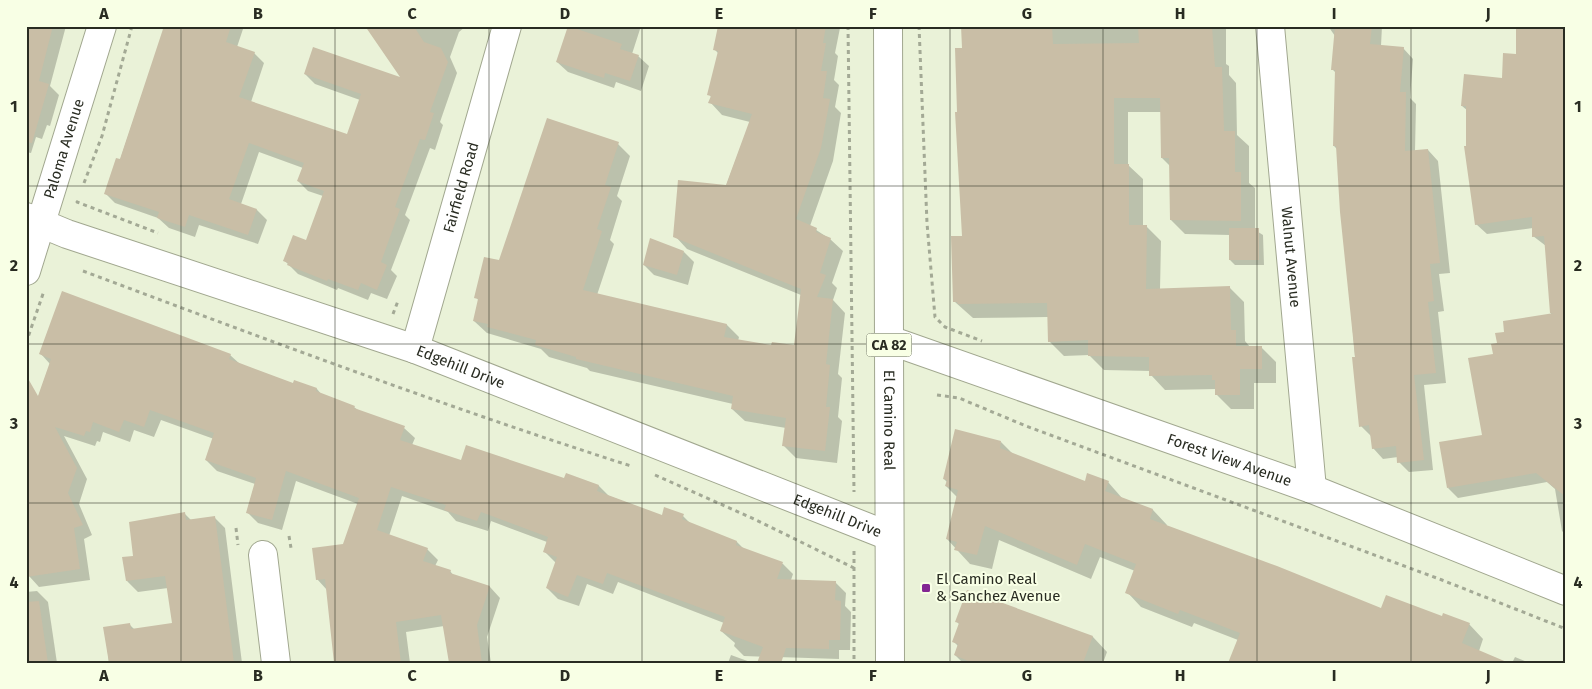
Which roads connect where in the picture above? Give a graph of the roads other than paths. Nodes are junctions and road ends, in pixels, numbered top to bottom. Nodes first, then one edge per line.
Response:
1 (102, 26) edge
2 (507, 26) edge
3 (888, 26) edge
4 (1270, 26) edge
5 (34, 220) edge
6 (37, 277) edge
7 (888, 340) junction
8 (415, 349) junction
9 (1312, 489) junction
10 (889, 536) junction
11 (263, 555) dead end
12 (1566, 591) edge
13 (276, 663) edge
14 (890, 663) edge

1 - 5 street, Paloma Avenue
2 - 8 street, Fairfield Road
3 - 7 street, El Camino Real / CA 82
4 - 9 street, Walnut Avenue
5 - 6 street, Paloma Avenue
5 - 8 street, Edgehill Drive
7 - 9 street, Forest View Avenue
7 - 10 street, El Camino Real / CA 82
8 - 10 street, Edgehill Drive
9 - 12 street, Forest View Avenue
10 - 14 street, El Camino Real / CA 82
11 - 13 street

